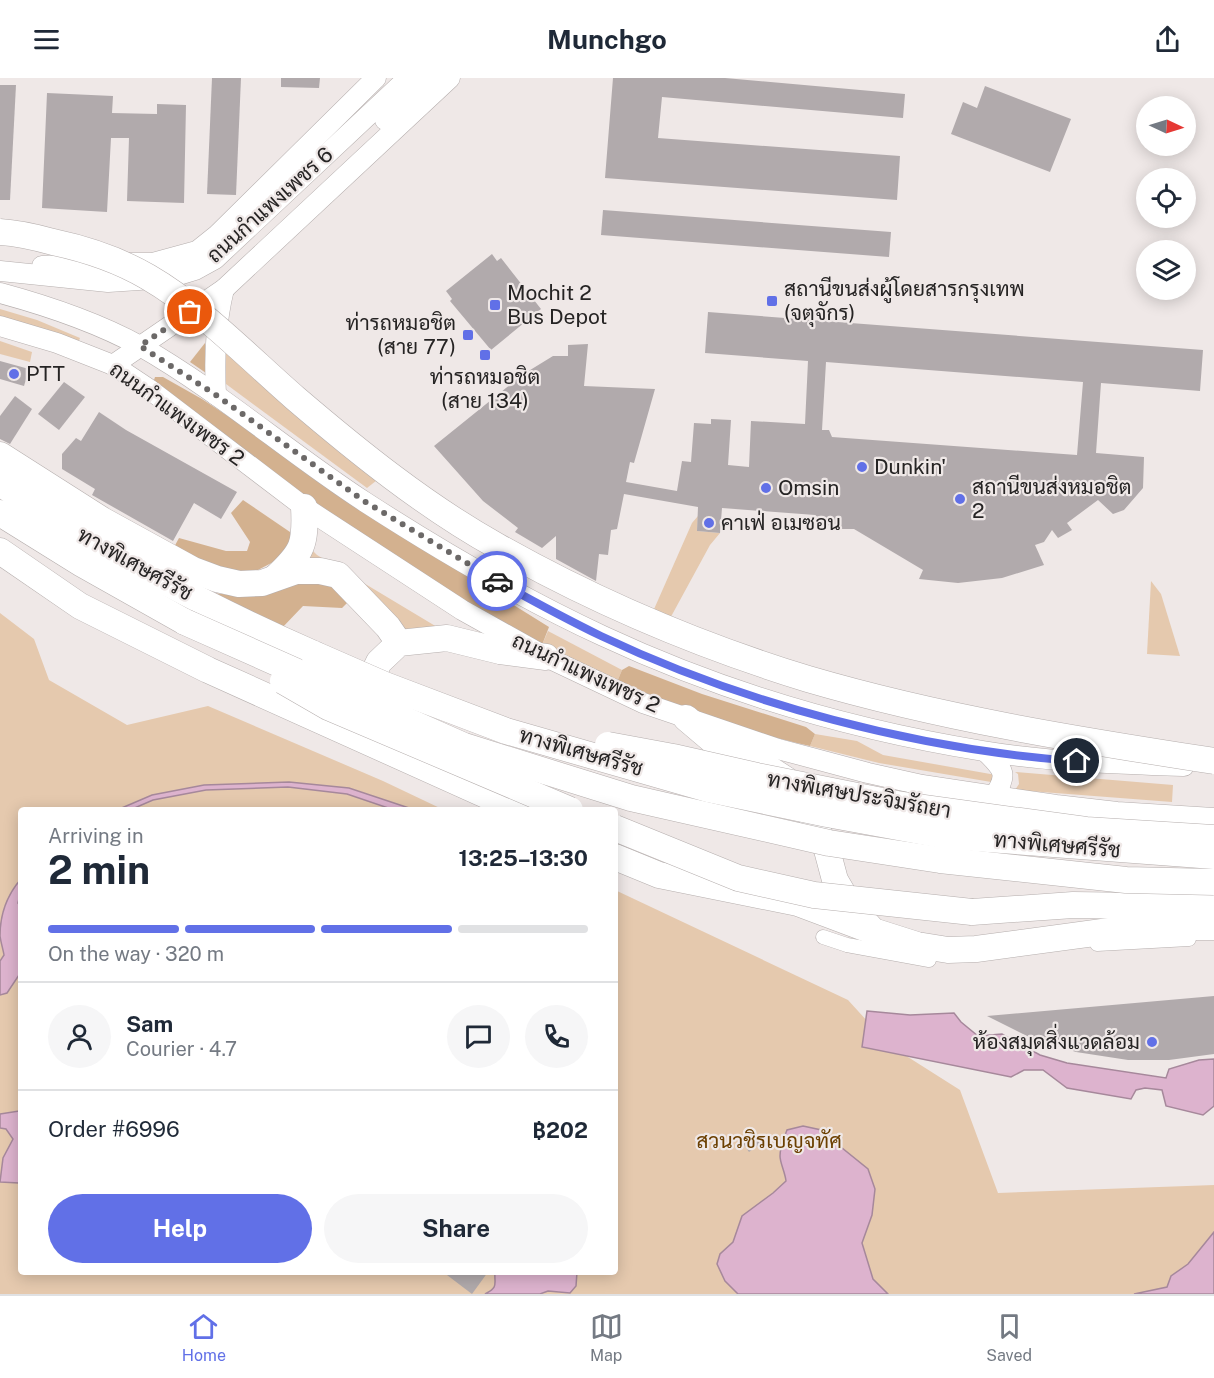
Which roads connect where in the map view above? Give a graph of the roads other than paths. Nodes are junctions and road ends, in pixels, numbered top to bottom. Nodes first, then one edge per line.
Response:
1 (376, 78) edge
2 (408, 78) edge
3 (429, 78) edge
4 (450, 78) edge
5 (0, 232) edge
6 (261, 254) junction
7 (0, 270) edge
8 (224, 289) junction
9 (0, 293) edge
10 (0, 326) edge
11 (140, 346) junction
12 (112, 365) junction
13 (216, 395) junction
14 (0, 455) edge
15 (0, 483) edge
16 (304, 507) junction
17 (0, 513) edge
18 (0, 551) edge
19 (275, 577) junction
20 (185, 622) junction
21 (399, 643) junction
22 (546, 657) junction
23 (686, 718) junction
24 (506, 731) junction
25 (352, 734) junction
26 (986, 752) junction
27 (1214, 761) edge
28 (1214, 767) edge
29 (994, 796) junction
30 (512, 807) edge
31 (564, 807) edge
32 (1214, 818) edge
33 (618, 829) edge
34 (1214, 838) edge
35 (1214, 856) edge
36 (618, 858) edge
37 (1214, 882) edge
38 (1214, 907) edge
39 (1214, 927) edge
40 (873, 931) junction
41 (823, 937) dead end
42 (1214, 937) edge

1 - 7 main road, ถนนกำแพงเพชร 6
2 - 7 main road, ถนนกำแพงเพชร 6
3 - 6 main road
4 - 6 main road, ถนนกำแพงเพชร 6
5 - 27 highway, bridge
6 - 8 main road, ถนนกำแพงเพชร 6
8 - 11 main road, ถนนกำแพงเพชร 6
8 - 13 main road
9 - 11 main road, ถนนกำแพงเพชร 2
10 - 12 main road, ถนนกำแพงเพชร 2
11 - 12 main road, ถนนกำแพงเพชร 6
11 - 13 main road, ถนนกำแพงเพชร 2
12 - 16 main road, ถนนกำแพงเพชร 2
13 - 26 main road, ถนนกำแพงเพชร 2
14 - 19 highway
15 - 24 highway, ทางพิเศษศรีรัช, bridge
16 - 19 highway
16 - 22 main road, ถนนกำแพงเพชร 2
17 - 20 highway, ทางพิเศษศรีรัช
18 - 25 highway
19 - 21 highway
20 - 31 highway, bridge
20 - 37 highway, ทางพิเศษศรีรัช, bridge
21 - 22 highway
21 - 25 highway
22 - 23 main road, ถนนกำแพงเพชร 2
23 - 29 main road, ถนนกำแพงเพชร 2
23 - 40 highway
24 - 34 highway, ทางพิเศษประจิมรัถยา, bridge
24 - 35 highway, ทางพิเศษศรีรัช, bridge
25 - 30 highway
26 - 28 main road, ถนนกำแพงเพชร 2
26 - 29 main road
29 - 32 main road, ถนนกำแพงเพชร 2
33 - 38 highway, bridge
36 - 40 highway
39 - 40 highway
41 - 42 street

